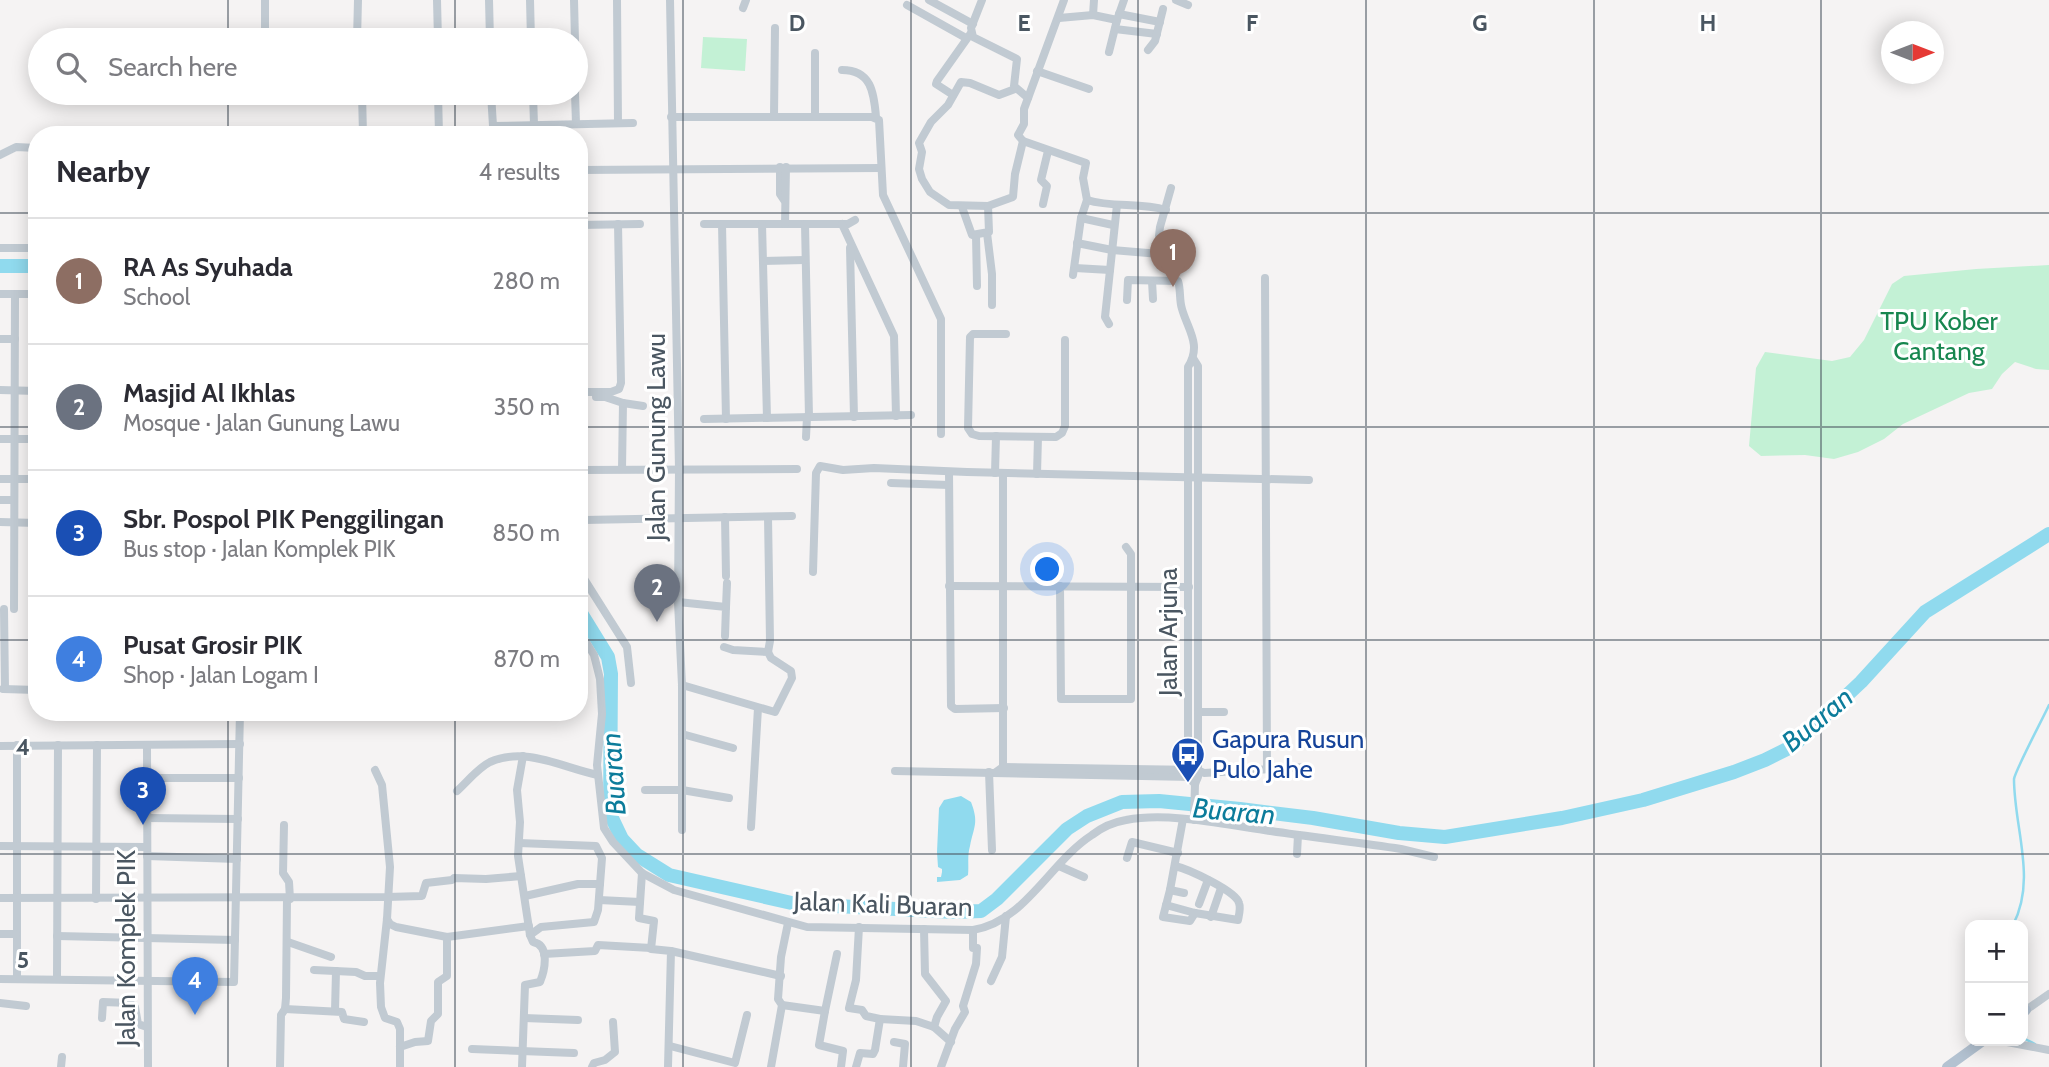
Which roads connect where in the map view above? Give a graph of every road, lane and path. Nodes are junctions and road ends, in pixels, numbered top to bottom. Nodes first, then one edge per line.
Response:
1 (265, 0) edge
2 (358, 0) edge
3 (437, 0) edge
4 (489, 0) edge
5 (530, 0) edge
6 (574, 0) edge
7 (617, 0) edge
8 (670, 0) edge
9 (929, 0) edge
10 (982, 0) edge
11 (1064, 0) edge
12 (1094, 0) edge
13 (1124, 0) edge
14 (1176, 0) edge
15 (906, 5) dead end
16 (1188, 5) dead end
17 (1163, 9) dead end
18 (1093, 15) junction
19 (1118, 17) junction
20 (1059, 19) junction
21 (1160, 22) junction
22 (265, 28) edge
23 (357, 28) edge
24 (438, 28) edge
25 (490, 28) edge
26 (531, 28) edge
27 (575, 28) edge
28 (775, 28) dead end
29 (1115, 29) junction
30 (970, 32) junction
31 (1157, 34) junction
32 (1149, 50) dead end
33 (815, 52) dead end
34 (1109, 52) dead end
35 (842, 70) dead end
36 (1037, 71) junction
37 (1015, 89) junction
38 (1089, 89) dead end
39 (953, 95) junction
40 (1028, 99) junction
41 (362, 105) edge
42 (439, 105) edge
43 (492, 105) edge
44 (533, 105) edge
45 (575, 105) edge
46 (774, 116) junction
47 (815, 116) junction
48 (671, 117) junction
49 (876, 117) junction
50 (618, 123) junction
51 (633, 123) dead end
52 (576, 124) junction
53 (534, 125) junction
54 (551, 125) joint
55 (363, 126) edge
56 (439, 126) edge
57 (492, 126) edge
58 (492, 126) edge
59 (1023, 141) junction
60 (28, 148) edge
61 (1048, 152) junction
62 (0, 155) edge
63 (783, 167) junction
64 (881, 168) junction
65 (672, 169) junction
66 (588, 170) edge
67 (1171, 188) dead end
68 (1087, 200) junction
69 (1043, 204) dead end
70 (1117, 205) junction
71 (988, 206) junction
72 (962, 207) junction
73 (1166, 210) junction
74 (1081, 218) junction
75 (855, 220) dead end
76 (640, 223) dead end
77 (704, 223) dead end
78 (618, 224) junction
79 (722, 224) junction
80 (762, 224) junction
81 (785, 224) junction
82 (804, 224) junction
83 (842, 224) junction
84 (588, 225) edge
85 (1114, 225) junction
86 (987, 233) junction
87 (976, 235) junction
88 (850, 243) junction
89 (1077, 243) junction
90 (0, 248) edge
91 (28, 248) edge
92 (1112, 250) junction
93 (1160, 254) junction
94 (805, 260) junction
95 (763, 261) junction
96 (1185, 262) dead end
97 (1110, 270) junction
98 (1265, 278) dead end
99 (1152, 281) junction
100 (977, 286) dead end
101 (0, 294) edge
102 (15, 294) junction
103 (28, 294) edge
104 (1153, 299) dead end
105 (1127, 300) dead end
106 (992, 305) dead end
107 (1109, 324) dead end
108 (1006, 334) dead end
109 (0, 339) edge
110 (15, 339) junction
111 (1065, 340) dead end
112 (1194, 358) junction
113 (0, 390) edge
114 (15, 390) junction
115 (28, 391) edge
116 (588, 394) edge
117 (588, 395) edge
118 (623, 403) junction
119 (643, 406) dead end
120 (911, 415) dead end
121 (854, 416) junction
122 (896, 416) junction
123 (808, 417) junction
124 (767, 418) junction
125 (704, 419) dead end
126 (726, 419) junction
127 (941, 434) dead end
128 (996, 436) junction
129 (1199, 436) junction
130 (806, 437) dead end
131 (1038, 437) junction
132 (1189, 437) junction
133 (0, 439) edge
134 (15, 439) junction
135 (28, 439) edge
136 (678, 469) junction
137 (797, 469) dead end
138 (588, 470) edge
139 (622, 470) junction
140 (949, 472) junction
141 (999, 473) junction
142 (1037, 474) junction
143 (1194, 477) junction
144 (0, 479) edge
145 (15, 479) junction
146 (28, 479) edge
147 (1266, 479) junction
148 (1309, 480) dead end
149 (891, 483) dead end
150 (949, 485) junction
151 (0, 500) edge
152 (15, 500) junction
153 (792, 516) dead end
154 (725, 517) junction
155 (768, 517) junction
156 (678, 518) junction
157 (588, 520) edge
158 (0, 522) edge
159 (15, 522) junction
160 (28, 523) edge
161 (1194, 543) junction
162 (1126, 547) dead end
163 (813, 572) dead end
164 (588, 584) edge
165 (1004, 585) junction
166 (949, 586) junction
167 (1060, 586) junction
168 (1131, 587) junction
169 (1189, 587) junction
170 (1194, 600) junction
171 (678, 602) junction
172 (726, 607) junction
173 (2, 609) edge
174 (14, 609) junction
175 (28, 609) edge
176 (725, 636) dead end
177 (588, 645) edge
178 (723, 647) dead end
179 (768, 652) junction
180 (1194, 677) junction
181 (631, 683) dead end
182 (682, 685) junction
183 (3, 689) edge
184 (28, 690) edge
185 (758, 708) junction
186 (1004, 708) junction
187 (1198, 712) junction
188 (1224, 712) dead end
189 (240, 721) edge
190 (682, 734) junction
191 (241, 740) junction
192 (58, 745) junction
193 (97, 745) junction
194 (147, 745) junction
195 (0, 746) edge
196 (17, 746) junction
197 (733, 748) dead end
198 (523, 756) junction
199 (1306, 767) dead end
200 (1267, 769) junction
201 (375, 770) dead end
202 (895, 771) dead end
203 (998, 771) junction
204 (598, 775) junction
205 (1195, 777) junction
206 (147, 778) junction
207 (239, 778) junction
208 (645, 790) dead end
209 (682, 790) junction
210 (457, 791) dead end
211 (729, 798) dead end
212 (147, 818) junction
213 (1194, 818) junction
214 (238, 819) junction
215 (1183, 819) junction
216 (284, 825) dead end
217 (751, 827) dead end
218 (682, 830) dead end
219 (1298, 835) junction
220 (519, 843) junction
221 (0, 846) edge
222 (16, 846) junction
223 (59, 846) junction
224 (96, 847) junction
225 (992, 850) dead end
226 (147, 851) junction
227 (1178, 853) junction
228 (1297, 854) dead end
229 (1434, 857) dead end
230 (1127, 858) dead end
231 (237, 859) junction
232 (1059, 866) junction
233 (1175, 866) junction
234 (642, 873) junction
235 (521, 876) junction
236 (1084, 877) dead end
237 (1208, 880) junction
238 (600, 884) junction
239 (1220, 888) junction
240 (1170, 890) junction
241 (1184, 893) dead end
242 (525, 896) junction
243 (387, 897) junction
244 (0, 898) edge
245 (16, 898) junction
246 (58, 898) junction
247 (96, 899) junction
248 (147, 899) junction
249 (236, 899) junction
250 (288, 899) junction
251 (599, 900) junction
252 (1199, 904) dead end
253 (639, 906) junction
254 (1006, 916) junction
255 (1211, 917) junction
256 (387, 919) junction
257 (788, 923) junction
258 (859, 927) junction
259 (924, 929) junction
260 (529, 930) junction
261 (973, 930) junction
262 (0, 934) edge
263 (16, 934) junction
264 (57, 936) junction
265 (447, 937) junction
266 (147, 938) junction
267 (235, 940) junction
268 (288, 942) junction
269 (651, 948) junction
270 (671, 951) junction
271 (544, 954) junction
272 (837, 954) dead end
273 (331, 957) dead end
274 (314, 970) dead end
275 (336, 971) junction
276 (380, 976) junction
277 (780, 976) junction
278 (57, 978) junction
279 (0, 979) edge
280 (17, 979) junction
281 (147, 979) junction
282 (991, 981) dead end
283 (2049, 994) edge
284 (946, 1001) junction
285 (0, 1003) edge
286 (782, 1005) junction
287 (26, 1006) dead end
288 (964, 1006) junction
289 (285, 1009) junction
290 (2028, 1009) edge
291 (335, 1011) junction
292 (825, 1011) junction
293 (747, 1014) dead end
294 (102, 1018) dead end
295 (524, 1018) junction
296 (880, 1019) junction
297 (578, 1020) dead end
298 (612, 1021) dead end
299 (364, 1022) dead end
300 (147, 1027) junction
301 (934, 1027) junction
302 (894, 1042) dead end
303 (951, 1042) junction
304 (670, 1046) junction
305 (1976, 1046) edge
306 (2028, 1046) edge
307 (400, 1047) junction
308 (472, 1049) dead end
309 (2049, 1050) edge
310 (523, 1052) junction
311 (574, 1053) dead end
312 (62, 1057) dead end
313 (61, 1067) edge
314 (148, 1067) edge
315 (280, 1067) edge
316 (400, 1067) edge
317 (522, 1067) edge
318 (592, 1067) edge
319 (668, 1067) edge
320 (771, 1067) edge
321 (841, 1067) edge
322 (856, 1067) edge
323 (903, 1067) edge
324 (941, 1067) edge
325 (1947, 1067) edge

1 - 22 street
2 - 23 street
3 - 24 street
4 - 25 street
5 - 26 street
6 - 27 street
7 - 50 street
8 - 48 street, Jalan Gunung Lawu
9 - 30 street
10 - 30 street
11 - 20 street
12 - 18 street
13 - 19 street
14 - 16 street
15 - 30 street
17 - 21 street
18 - 19 street
18 - 20 street
19 - 21 street
19 - 29 street
20 - 36 street
21 - 31 street
28 - 46 street
29 - 31 street
29 - 34 street
30 - 37 street
30 - 39 street
31 - 32 street
33 - 47 street
35 - 49 street
36 - 38 street
36 - 40 street
37 - 39 street
37 - 40 street
39 - 72 street
40 - 59 street
41 - 55 street
42 - 56 street
43 - 57 street
44 - 53 street
45 - 52 street
46 - 47 street
46 - 48 street
47 - 49 street
48 - 65 street, Jalan Gunung Lawu
49 - 64 street
50 - 51 street
50 - 52 street
52 - 54 street
53 - 54 street
53 - 58 street
59 - 61 street
59 - 71 street
60 - 62 street
61 - 68 street
61 - 69 street
63 - 64 street
63 - 65 street
63 - 81 street
64 - 127 street
65 - 66 street
65 - 136 street, Jalan Gunung Lawu
67 - 73 street
68 - 70 street
68 - 74 street
70 - 73 street
70 - 85 street
71 - 72 street
71 - 86 street
72 - 87 street
73 - 93 street
74 - 85 street
74 - 89 street
75 - 83 street
76 - 78 street
77 - 79 street
78 - 84 street
78 - 116 street
79 - 80 street
79 - 126 street
80 - 81 street
80 - 95 street
81 - 82 street
82 - 83 street
82 - 94 street
83 - 88 street
85 - 92 street
86 - 87 street
86 - 106 street
87 - 100 street
88 - 121 street
88 - 122 street
89 - 92 street
89 - 97 street
90 - 91 street
92 - 93 street
92 - 97 street
93 - 96 street
94 - 95 street
94 - 123 street
95 - 124 street
97 - 107 street
98 - 147 street
99 - 104 street
99 - 105 street
99 - 112 street
101 - 102 street
102 - 103 street
102 - 110 street
108 - 128 street
109 - 110 street
110 - 114 street
111 - 131 street
112 - 129 street
112 - 132 street
113 - 114 street
114 - 115 street
114 - 134 street
117 - 118 street
118 - 119 street
118 - 139 street
120 - 122 street
121 - 122 street
121 - 123 street
123 - 124 street
123 - 130 street
124 - 126 street
125 - 126 street
128 - 131 street
128 - 141 street
129 - 132 street
129 - 143 street
131 - 142 street
132 - 143 street
133 - 134 street
134 - 135 street
134 - 145 street
136 - 137 street
136 - 139 street
136 - 156 street, Jalan Gunung Lawu
138 - 139 street
140 - 141 street
140 - 150 street
140 - 163 street
141 - 142 street
141 - 165 street
142 - 143 street
143 - 147 street
143 - 161 street, Jalan Arjuna
144 - 145 street
145 - 146 street
145 - 152 street
147 - 148 street
147 - 200 street
149 - 150 street
150 - 166 street
151 - 152 street
152 - 159 street
153 - 155 street
154 - 155 street
154 - 156 street
154 - 172 street
155 - 179 street
156 - 157 street
156 - 171 street, Jalan Gunung Lawu
158 - 159 street
159 - 160 street
159 - 174 street
161 - 169 street, Jalan Arjuna
161 - 170 street, Jalan Arjuna
162 - 168 street
164 - 181 street
165 - 166 street
165 - 167 street
165 - 186 street
166 - 186 street
167 - 168 street
167 - 168 street
168 - 169 street
169 - 170 street, Jalan Arjuna
170 - 180 street, Jalan Arjuna
171 - 172 street
171 - 182 street, Jalan Gunung Lawu
172 - 176 street
173 - 174 street
173 - 183 street
174 - 175 street
177 - 204 street, Jalan Kali Buaran
178 - 179 street
179 - 185 street
180 - 187 street, Jalan Arjuna
180 - 205 street, Jalan Arjuna
182 - 185 street
182 - 190 street, Jalan Gunung Lawu
183 - 184 street
185 - 217 street
186 - 203 street
187 - 188 street
187 - 205 street, Jalan Arjuna
189 - 191 street
190 - 197 street
190 - 209 street, Jalan Gunung Lawu
191 - 194 street
191 - 207 street
192 - 193 street
192 - 196 street
192 - 223 street
193 - 194 street
193 - 224 street
194 - 206 street, Jalan Komplek PIK
195 - 196 street
196 - 222 street
198 - 204 street
198 - 210 street
198 - 220 street
199 - 200 street
200 - 205 street
201 - 243 street
202 - 203 street
203 - 205 street
203 - 225 street
204 - 234 street, Jalan Kali Buaran
205 - 213 street, Jalan Arjuna
206 - 207 street
206 - 212 street, Jalan Komplek PIK
207 - 214 street
208 - 209 street
209 - 211 street
209 - 218 street, Jalan Gunung Lawu
212 - 214 street
212 - 226 street, Jalan Komplek PIK
213 - 215 street, Jalan Kali Buaran
213 - 219 street, Jalan Kali Buaran
214 - 231 street
215 - 227 street
215 - 232 street, Jalan Kali Buaran
216 - 250 street
219 - 228 street
219 - 229 street, Jalan Kali Buaran
220 - 235 street
220 - 238 street
221 - 222 street
222 - 223 street
222 - 245 street
223 - 224 street
223 - 246 street
224 - 226 street
224 - 247 street
226 - 231 street
226 - 248 street, Jalan Komplek PIK
227 - 230 street
227 - 233 street
231 - 249 street
232 - 236 street
232 - 254 street, Jalan Kali Buaran
233 - 237 street
233 - 240 street
234 - 253 street
234 - 257 street, Jalan Kali Buaran
235 - 242 street
235 - 243 street
237 - 239 street
237 - 252 street
238 - 242 street
238 - 251 street
239 - 255 street
239 - 255 street
240 - 241 street
240 - 255 street
242 - 260 street
243 - 250 street
243 - 256 street
244 - 245 street
245 - 246 street
245 - 263 street
246 - 247 street
246 - 264 street
247 - 248 street
248 - 249 street
248 - 266 street, Jalan Komplek PIK
249 - 250 street
249 - 267 street
250 - 268 street
251 - 253 street
251 - 260 street
253 - 269 street
254 - 261 street, Jalan Kali Buaran
254 - 282 street
256 - 265 street
256 - 276 street
257 - 258 street, Jalan Kali Buaran
257 - 277 street
258 - 259 street, Jalan Kali Buaran
258 - 296 street
259 - 261 street, Jalan Kali Buaran
259 - 284 street
260 - 265 street
260 - 271 street
261 - 288 street
262 - 263 street
263 - 280 street
264 - 266 street
264 - 278 street
265 - 307 street
266 - 267 street
266 - 281 street, Jalan Komplek PIK
267 - 281 street
268 - 273 street
268 - 289 street
269 - 270 street
269 - 271 street
270 - 277 street
270 - 304 street
271 - 295 street
272 - 292 street
274 - 275 street
275 - 276 street
275 - 291 street
276 - 307 street
277 - 286 street
278 - 280 street
278 - 281 street
279 - 280 street
281 - 300 street, Jalan Komplek PIK
283 - 290 street
284 - 288 street
284 - 301 street
285 - 287 street
286 - 292 street
286 - 320 street
288 - 303 street
289 - 291 street
289 - 315 street
291 - 299 street
292 - 321 street
293 - 304 street
294 - 300 street
295 - 297 street
295 - 310 street
296 - 301 street
296 - 322 street
298 - 318 street
300 - 314 street, Jalan Komplek PIK
301 - 303 street
302 - 323 street
303 - 324 street
304 - 319 street
305 - 325 main road
306 - 309 street
307 - 316 street
308 - 310 street
310 - 311 street
310 - 317 street
312 - 313 street

